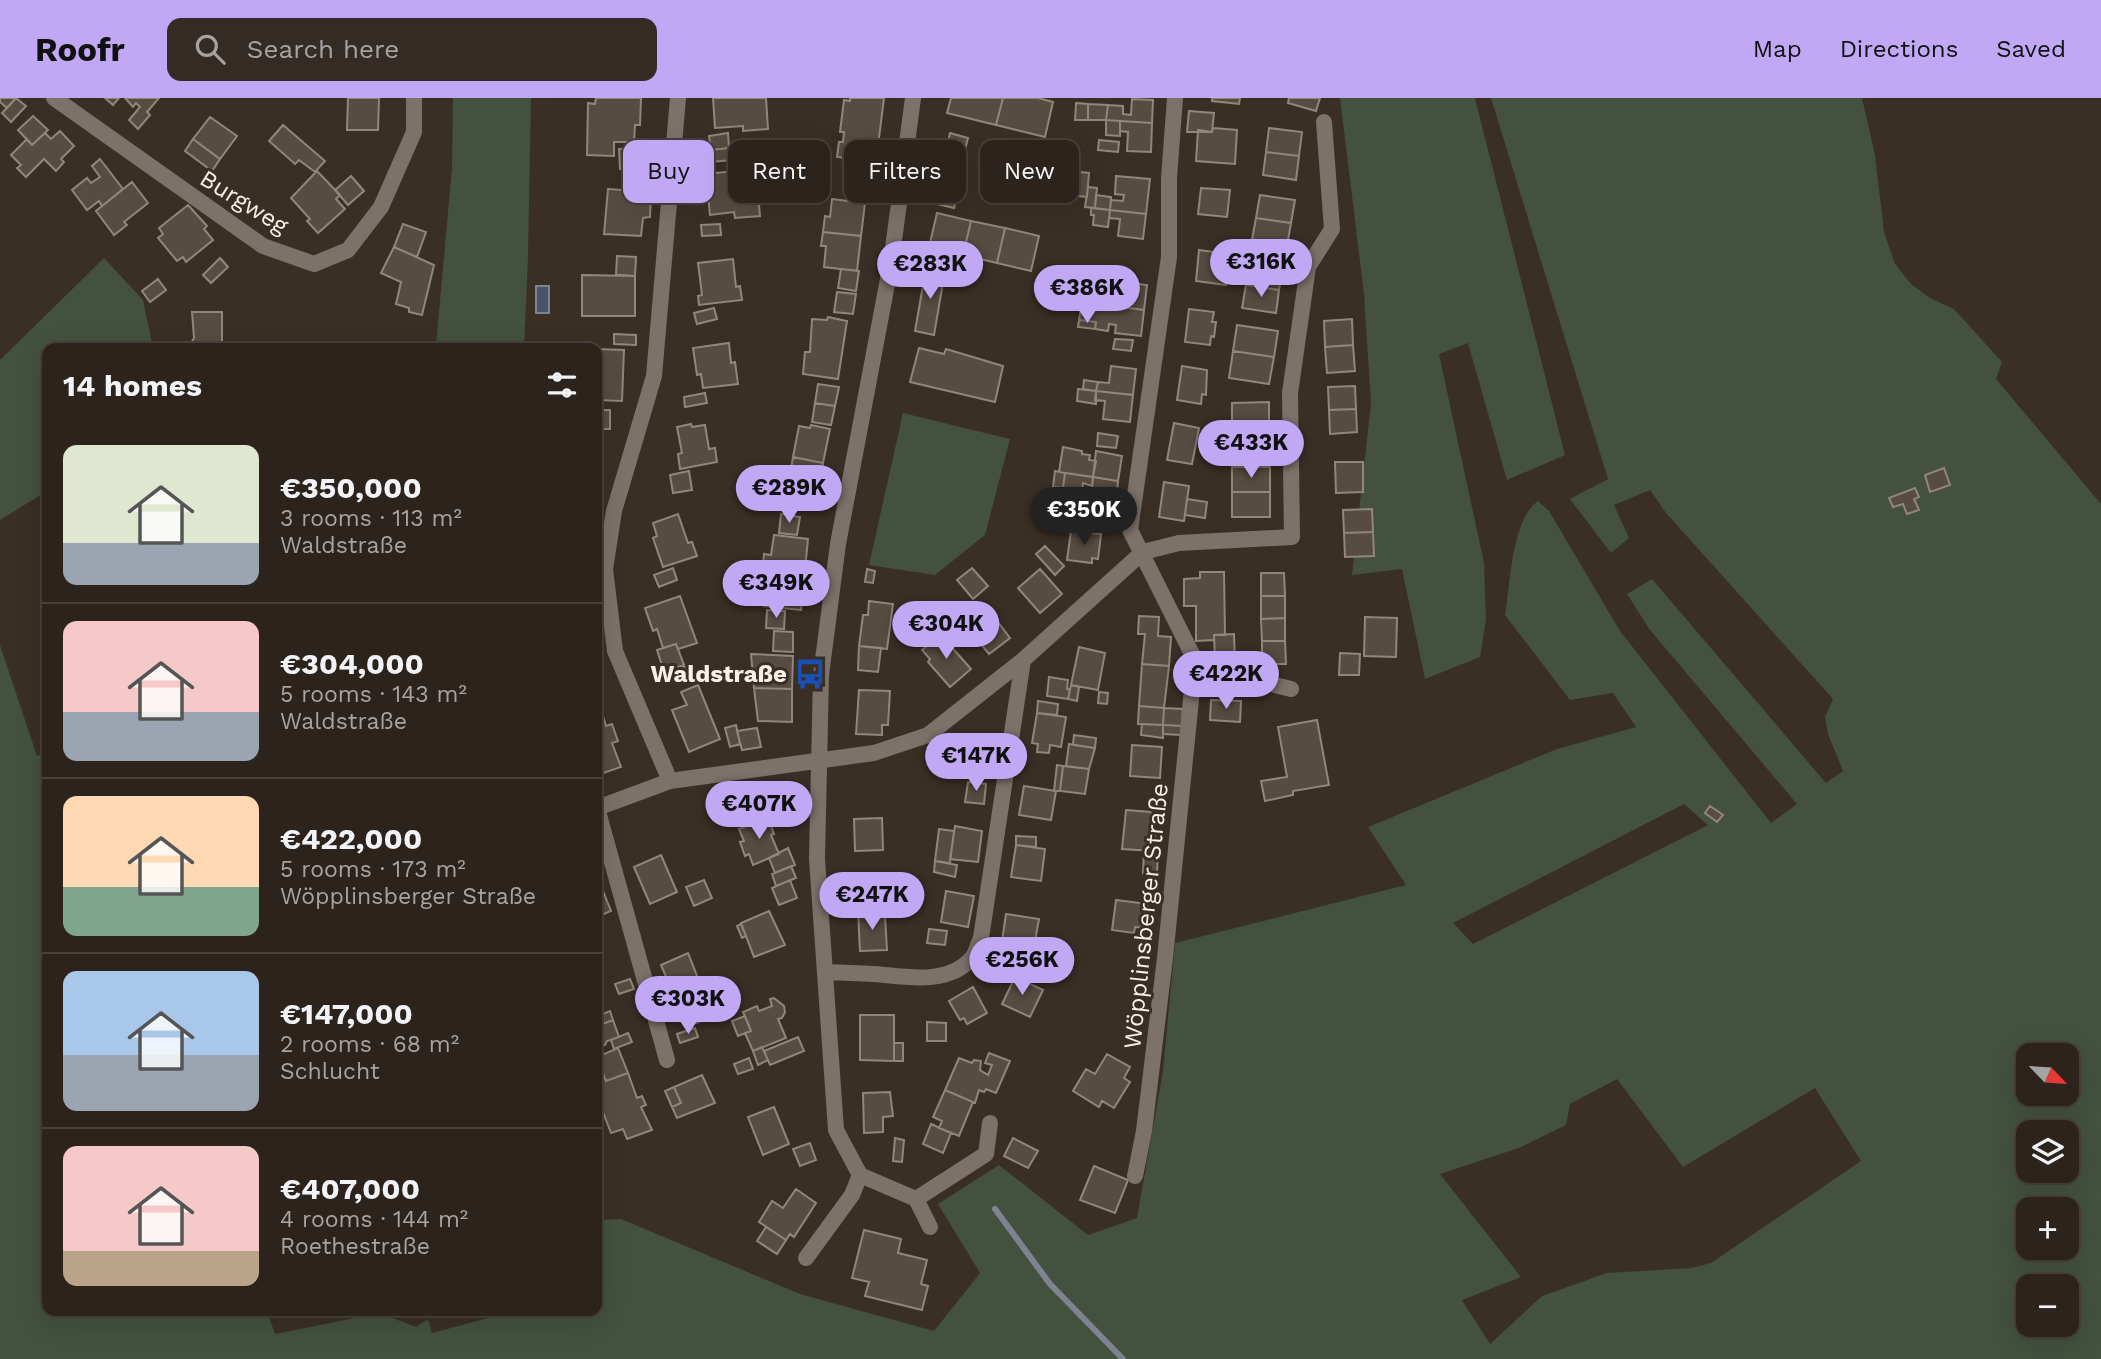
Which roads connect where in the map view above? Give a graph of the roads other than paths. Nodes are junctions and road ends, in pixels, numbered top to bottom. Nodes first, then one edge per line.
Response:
1 (54, 98) edge
2 (414, 98) edge
3 (678, 98) edge
4 (913, 98) edge
5 (1175, 98) edge
6 (1324, 122) dead end
7 (411, 139) junction
8 (428, 143) dead end
9 (1143, 552) junction
10 (1023, 660) junction
11 (1195, 660) junction
12 (1291, 689) dead end
13 (818, 761) junction
14 (670, 781) junction
15 (602, 806) edge
16 (602, 826) edge
17 (825, 972) junction
18 (667, 1060) dead end
19 (990, 1123) dead end
20 (860, 1175) junction
21 (1135, 1176) dead end
22 (916, 1199) junction
23 (930, 1227) dead end
24 (806, 1258) dead end

1 - 7 street, Burgweg
2 - 7 street, Burgweg
3 - 14 street
4 - 13 street
5 - 9 street
6 - 9 street
7 - 8 street
9 - 10 street
9 - 11 street
10 - 13 street
10 - 17 street
11 - 12 street
11 - 21 street, Wöpplinsberger Straße
13 - 14 street
13 - 17 street
14 - 15 street
16 - 18 street
17 - 20 street
19 - 22 street
20 - 22 street
20 - 24 street
22 - 23 street

